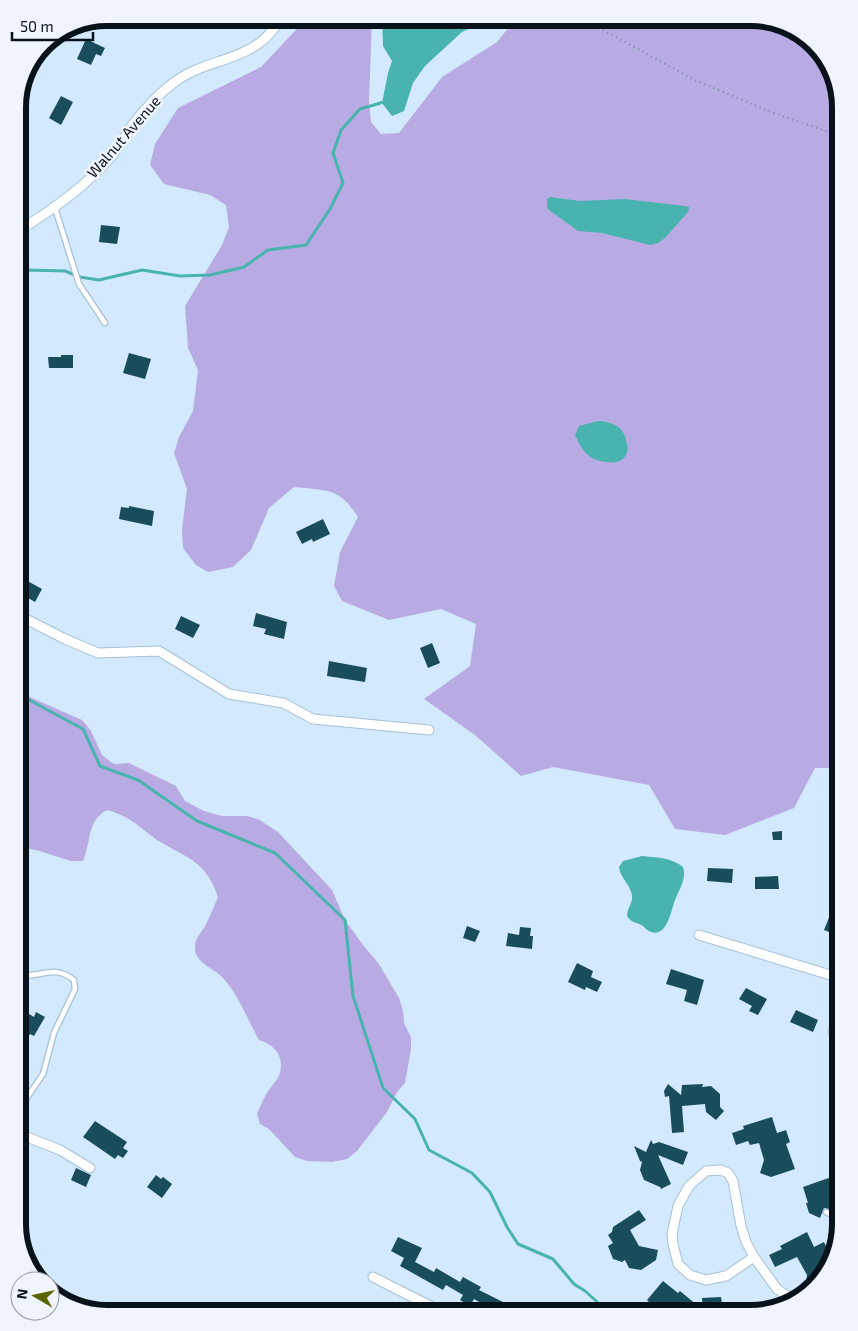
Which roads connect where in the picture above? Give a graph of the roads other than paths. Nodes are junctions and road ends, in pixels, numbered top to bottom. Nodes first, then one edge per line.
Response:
1 (275, 26) edge
2 (55, 208) junction
3 (26, 226) edge
4 (105, 323) dead end
5 (26, 619) edge
6 (429, 730) dead end
7 (698, 935) dead end
8 (26, 974) edge
9 (832, 976) edge
10 (26, 1099) edge
11 (26, 1136) edge
12 (90, 1168) dead end
13 (826, 1212) dead end
14 (832, 1215) edge
15 (754, 1258) junction
16 (373, 1277) dead end
17 (787, 1296) edge
18 (428, 1305) edge

1 - 2 street, Walnut Avenue
2 - 3 street, Walnut Avenue
2 - 4 lane
5 - 6 street
7 - 9 street
8 - 10 lane
11 - 12 street
13 - 14 lane
15 - 15 street
15 - 17 street
16 - 18 street

